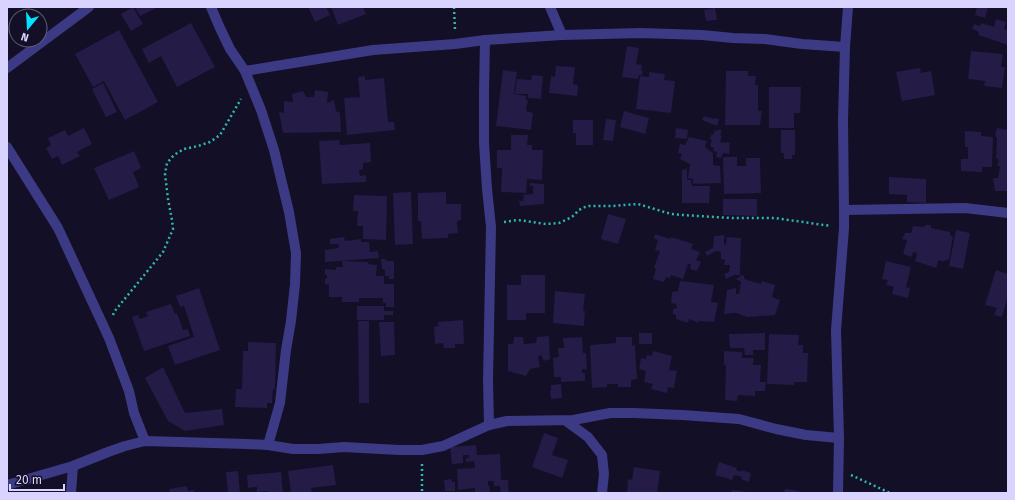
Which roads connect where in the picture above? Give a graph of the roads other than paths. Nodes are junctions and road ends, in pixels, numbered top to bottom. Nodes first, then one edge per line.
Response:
1 (89, 7) edge
2 (211, 7) edge
3 (550, 7) edge
4 (848, 7) edge
5 (562, 35) junction
6 (486, 40) junction
7 (845, 47) junction
8 (7, 68) edge
9 (245, 71) junction
10 (7, 148) edge
11 (844, 210) junction
12 (1008, 213) edge
13 (566, 421) junction
14 (489, 425) junction
15 (839, 438) junction
16 (145, 441) junction
17 (268, 445) junction
18 (73, 466) junction
19 (7, 485) edge
20 (71, 493) edge
21 (602, 493) edge
22 (838, 493) edge

1 - 8 street
2 - 9 street
3 - 5 street
4 - 7 street
5 - 6 street
5 - 7 street
6 - 9 street
6 - 14 street
7 - 11 street
9 - 17 street
10 - 16 street
11 - 12 street
11 - 15 street
13 - 14 street
13 - 15 street
13 - 21 street
14 - 17 street
15 - 22 street
16 - 17 street
16 - 18 street
18 - 19 street
18 - 20 street

